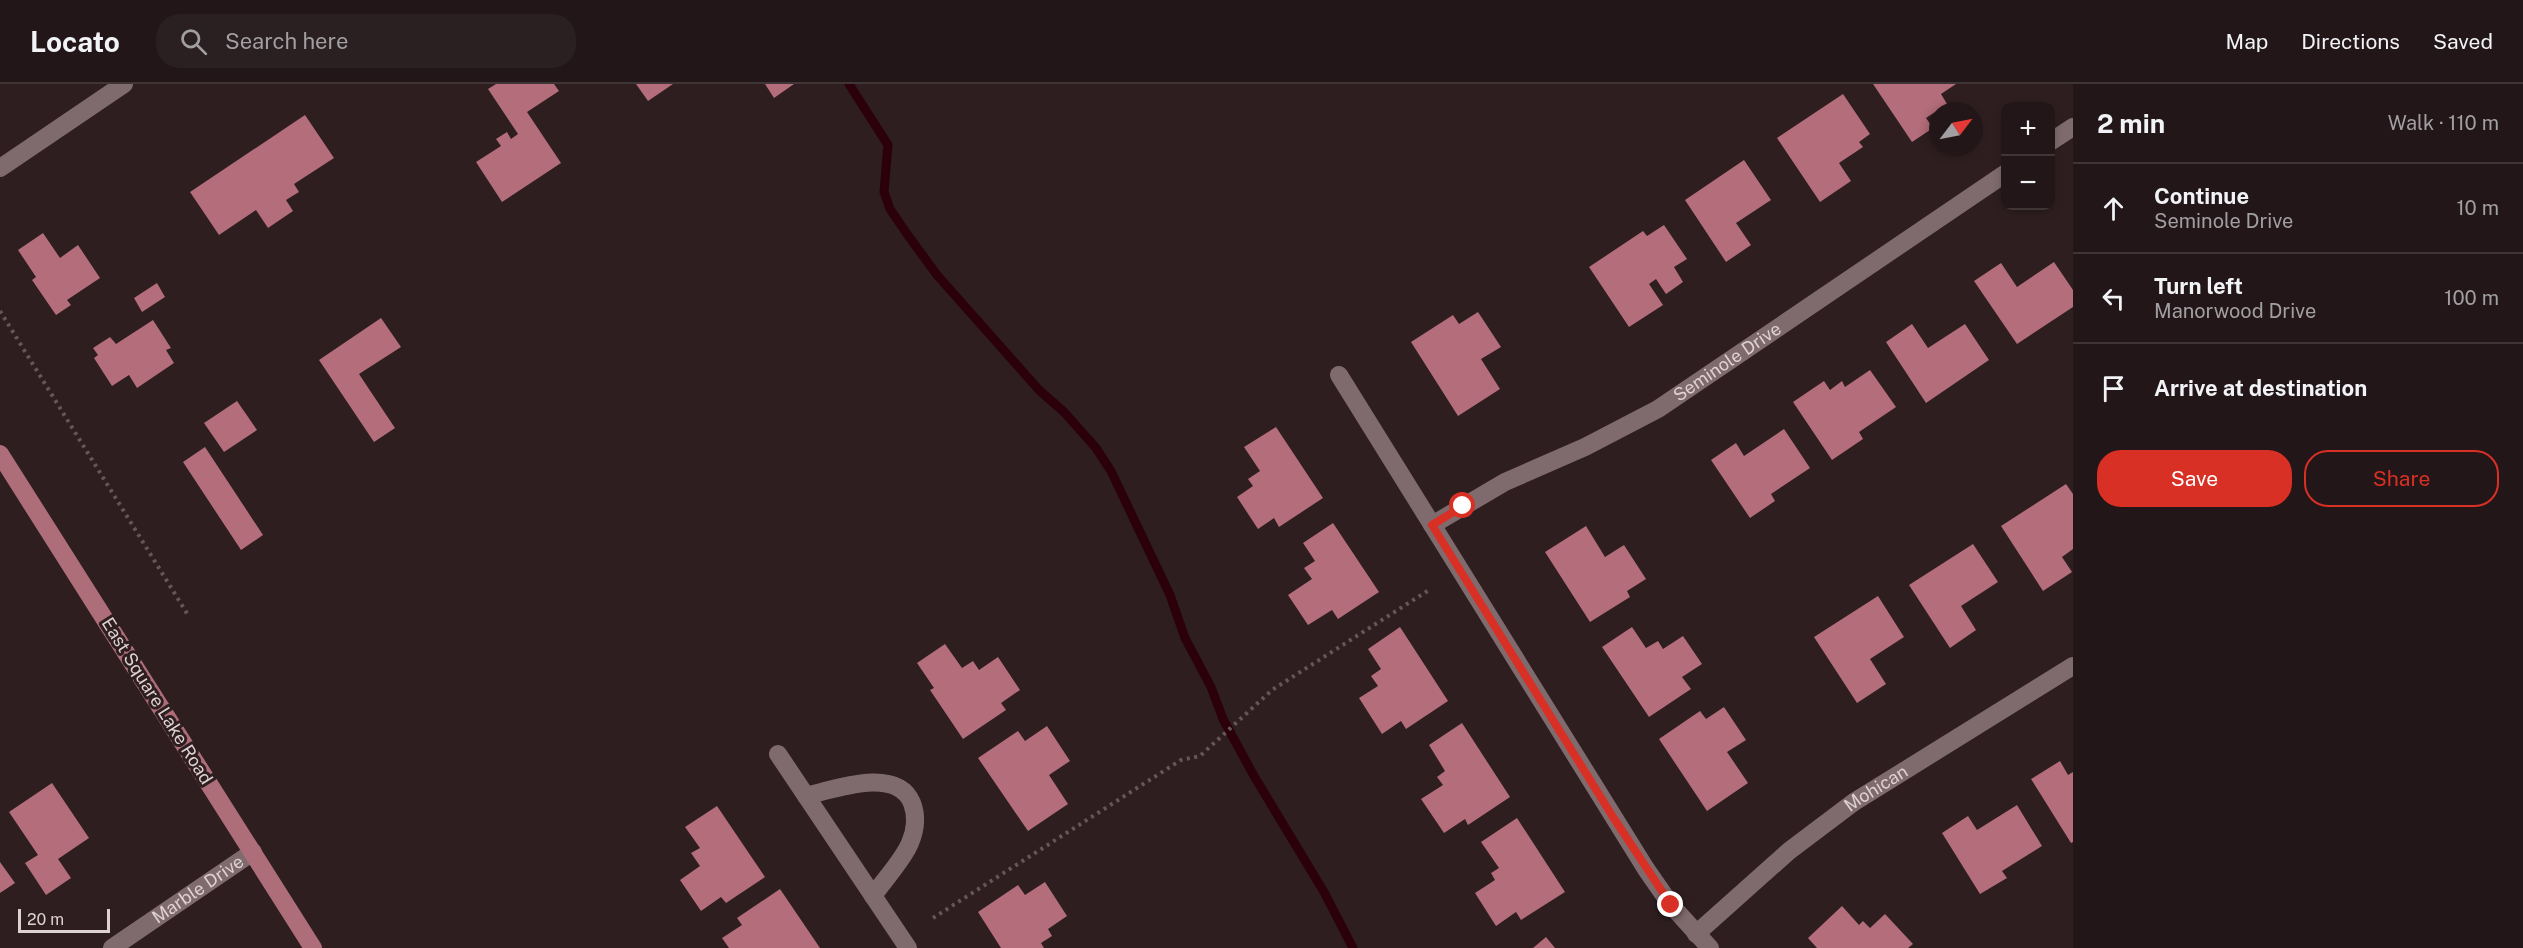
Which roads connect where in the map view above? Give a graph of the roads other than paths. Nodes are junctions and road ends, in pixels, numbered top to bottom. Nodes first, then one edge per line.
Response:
1 (124, 84) edge
2 (2073, 127) edge
3 (2055, 139) edge
4 (0, 168) edge
5 (2001, 176) edge
6 (1339, 375) dead end
7 (0, 454) edge
8 (1432, 525) junction
9 (2073, 666) edge
10 (778, 754) dead end
11 (806, 796) junction
12 (253, 852) junction
13 (873, 896) junction
14 (1696, 934) junction
15 (112, 948) edge
16 (313, 948) edge
17 (908, 948) edge
18 (1710, 948) edge

1 - 4 street
2 - 3 street
5 - 8 street, Seminole Drive
6 - 8 street
7 - 12 main road, East Square Lake Road
8 - 14 street
9 - 14 street, Mohican
10 - 11 street
11 - 13 street
11 - 13 street
12 - 15 street, Marble Drive
12 - 16 main road, East Square Lake Road
13 - 17 street
14 - 18 street

